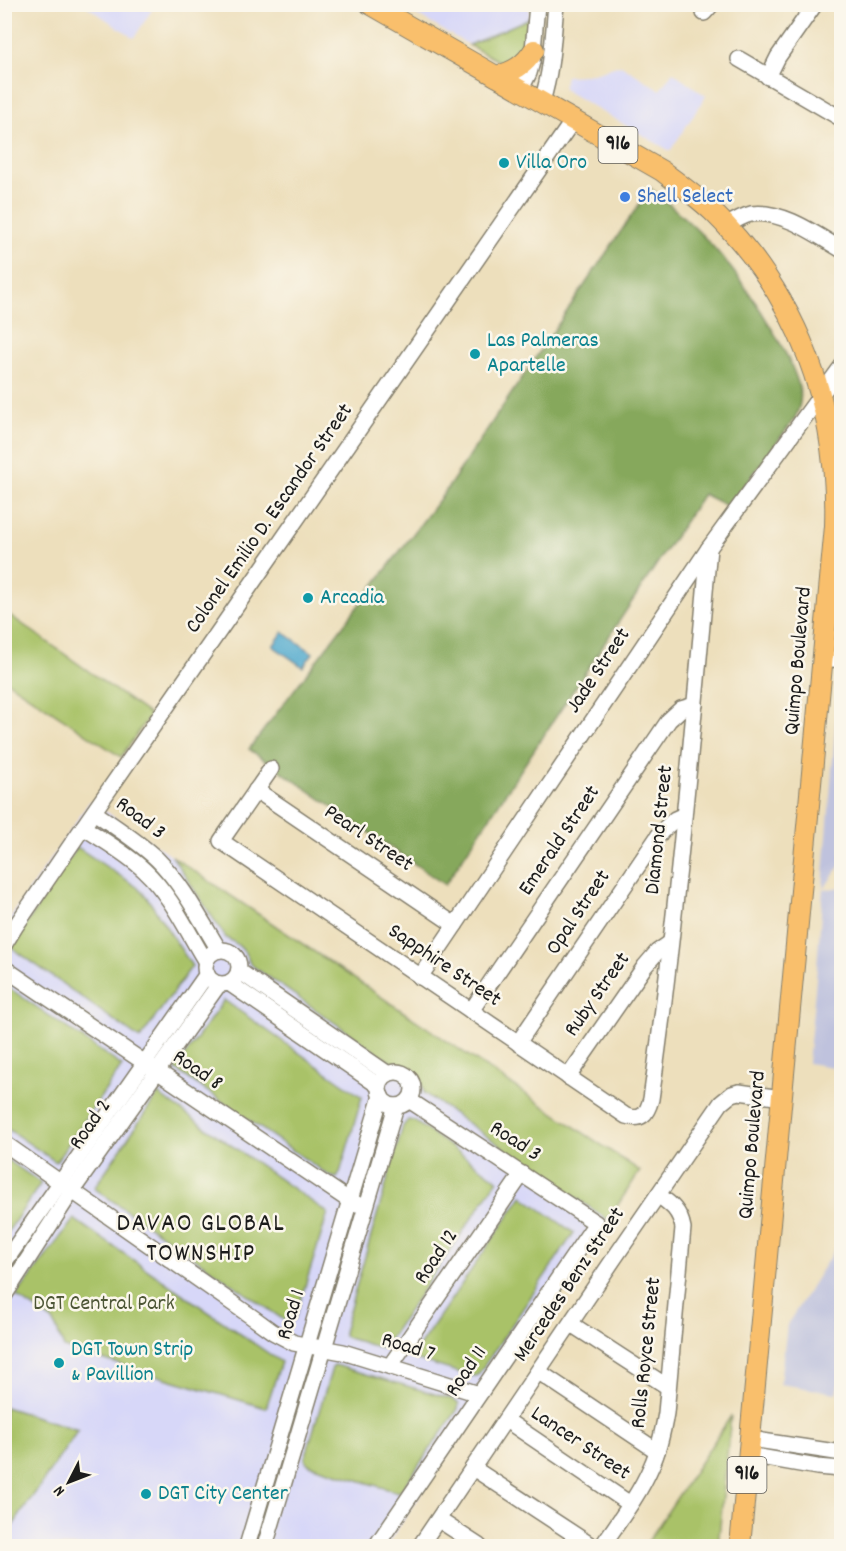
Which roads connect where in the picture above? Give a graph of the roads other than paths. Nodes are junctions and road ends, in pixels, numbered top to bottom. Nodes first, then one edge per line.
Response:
1 (370, 4) edge
2 (537, 4) edge
3 (556, 4) edge
4 (815, 4) edge
5 (534, 50) junction
6 (739, 59) dead end
7 (496, 76) junction
8 (768, 77) junction
9 (521, 89) junction
10 (542, 101) junction
11 (842, 119) edge
12 (574, 120) junction
13 (726, 226) junction
14 (842, 250) edge
15 (842, 366) edge
16 (821, 395) junction
17 (709, 548) junction
18 (832, 659) edge
19 (695, 705) junction
20 (271, 769) dead end
21 (256, 790) junction
22 (94, 812) junction
23 (684, 815) junction
24 (83, 827) junction
25 (455, 925) junction
26 (670, 943) junction
27 (4, 945) edge
28 (219, 950) junction
29 (4, 968) edge
30 (220, 975) junction
31 (420, 977) junction
32 (471, 1011) junction
33 (518, 1043) junction
34 (151, 1067) junction
35 (568, 1077) junction
36 (383, 1086) junction
37 (782, 1098) junction
38 (403, 1103) junction
39 (644, 1114) joint
40 (4, 1143) edge
41 (522, 1174) junction
42 (67, 1187) junction
43 (658, 1195) junction
44 (350, 1201) junction
45 (366, 1206) junction
46 (596, 1222) joint
47 (4, 1263) edge
48 (7, 1287) edge
49 (571, 1324) junction
50 (306, 1346) junction
51 (323, 1348) junction
52 (390, 1366) junction
53 (539, 1372) junction
54 (668, 1387) junction
55 (479, 1394) junction
56 (288, 1407) junction
57 (304, 1413) junction
58 (506, 1420) junction
59 (749, 1447) junction
60 (657, 1451) junction
61 (842, 1453) edge
62 (473, 1468) junction
63 (842, 1469) edge
64 (630, 1504) junction
65 (439, 1520) junction
66 (247, 1546) edge
67 (265, 1546) edge
68 (376, 1546) edge
69 (420, 1546) edge
70 (479, 1546) edge
71 (592, 1546) edge
72 (602, 1546) edge
73 (740, 1546) edge

1 - 7 main road, Quimpo Boulevard / 916
2 - 5 street
3 - 10 street
4 - 8 street
5 - 7 main road
5 - 9 street
6 - 8 street
7 - 9 main road, Quimpo Boulevard / 916
8 - 11 street
9 - 10 main road, Quimpo Boulevard / 916
10 - 12 main road, Quimpo Boulevard / 916
12 - 13 main road, Quimpo Boulevard / 916
12 - 22 street, Colonel Emilio D. Escandor Street
13 - 14 street
13 - 16 main road, Quimpo Boulevard / 916
15 - 16 street, Jade Street
16 - 17 street, Jade Street
16 - 18 main road, Quimpo Boulevard / 916
17 - 19 street, Diamond Street
17 - 25 street, Jade Street
18 - 37 main road, Quimpo Boulevard / 916
19 - 23 street, Diamond Street
19 - 32 street, Emerald Street
20 - 21 street
21 - 25 street, Pearl Street
21 - 31 street, Sapphire Street
22 - 24 street, Colonel Emilio D. Escandor Street
22 - 28 street, Road 3
23 - 26 street, Diamond Street
23 - 33 street, Opal Street
24 - 27 street, Colonel Emilio D. Escandor Street
24 - 30 street, Road 3
25 - 31 street, Jade Street
26 - 35 street, Ruby Street
26 - 39 street, Diamond Street
28 - 30 street, Road 2
28 - 30 street, Road 3
29 - 34 street, Road 8
30 - 34 street, Road 2
30 - 36 street, Road 3
31 - 32 street, Sapphire Street
32 - 33 street, Sapphire Street
33 - 35 street, Sapphire Street
34 - 42 street, Road 2
34 - 44 street, Road 8
35 - 39 street, Sapphire Street
36 - 38 street
36 - 38 street
36 - 44 street, Road 1
37 - 43 street, Mercedes Benz Street
37 - 59 main road, Quimpo Boulevard / 916
38 - 41 street, Road 3
38 - 45 street, Road 1
40 - 42 street, Road 7
41 - 46 street, Road 3
41 - 52 street, Road 12
42 - 47 street, Road 2
42 - 48 street, Road 2
42 - 50 street, Road 7
43 - 49 street, Mercedes Benz Street
43 - 54 street, Rolls Royce Street
44 - 45 street, Road 8
44 - 50 street, Road 1
45 - 51 street, Road 1
46 - 55 street, Road 11
49 - 53 street, Mercedes Benz Street
49 - 54 street
50 - 51 street, Road 7
50 - 56 street, Road 1
51 - 52 street, Road 7
51 - 57 street, Road 1
52 - 55 street, Road 7
53 - 58 street, Mercedes Benz Street
53 - 60 street
54 - 60 street, Rolls Royce Street
55 - 68 street, Road 11
56 - 57 street
56 - 66 street, Road 1
57 - 67 street, Road 1
58 - 62 street, Mercedes Benz Street
58 - 64 street, Lancer Street
59 - 61 street
59 - 63 street
59 - 73 main road, Quimpo Boulevard / 916
60 - 64 street, Rolls Royce Street
62 - 65 street, Mercedes Benz Street
62 - 71 street
64 - 72 street, Rolls Royce Street
65 - 69 street, Mercedes Benz Street
65 - 70 street

